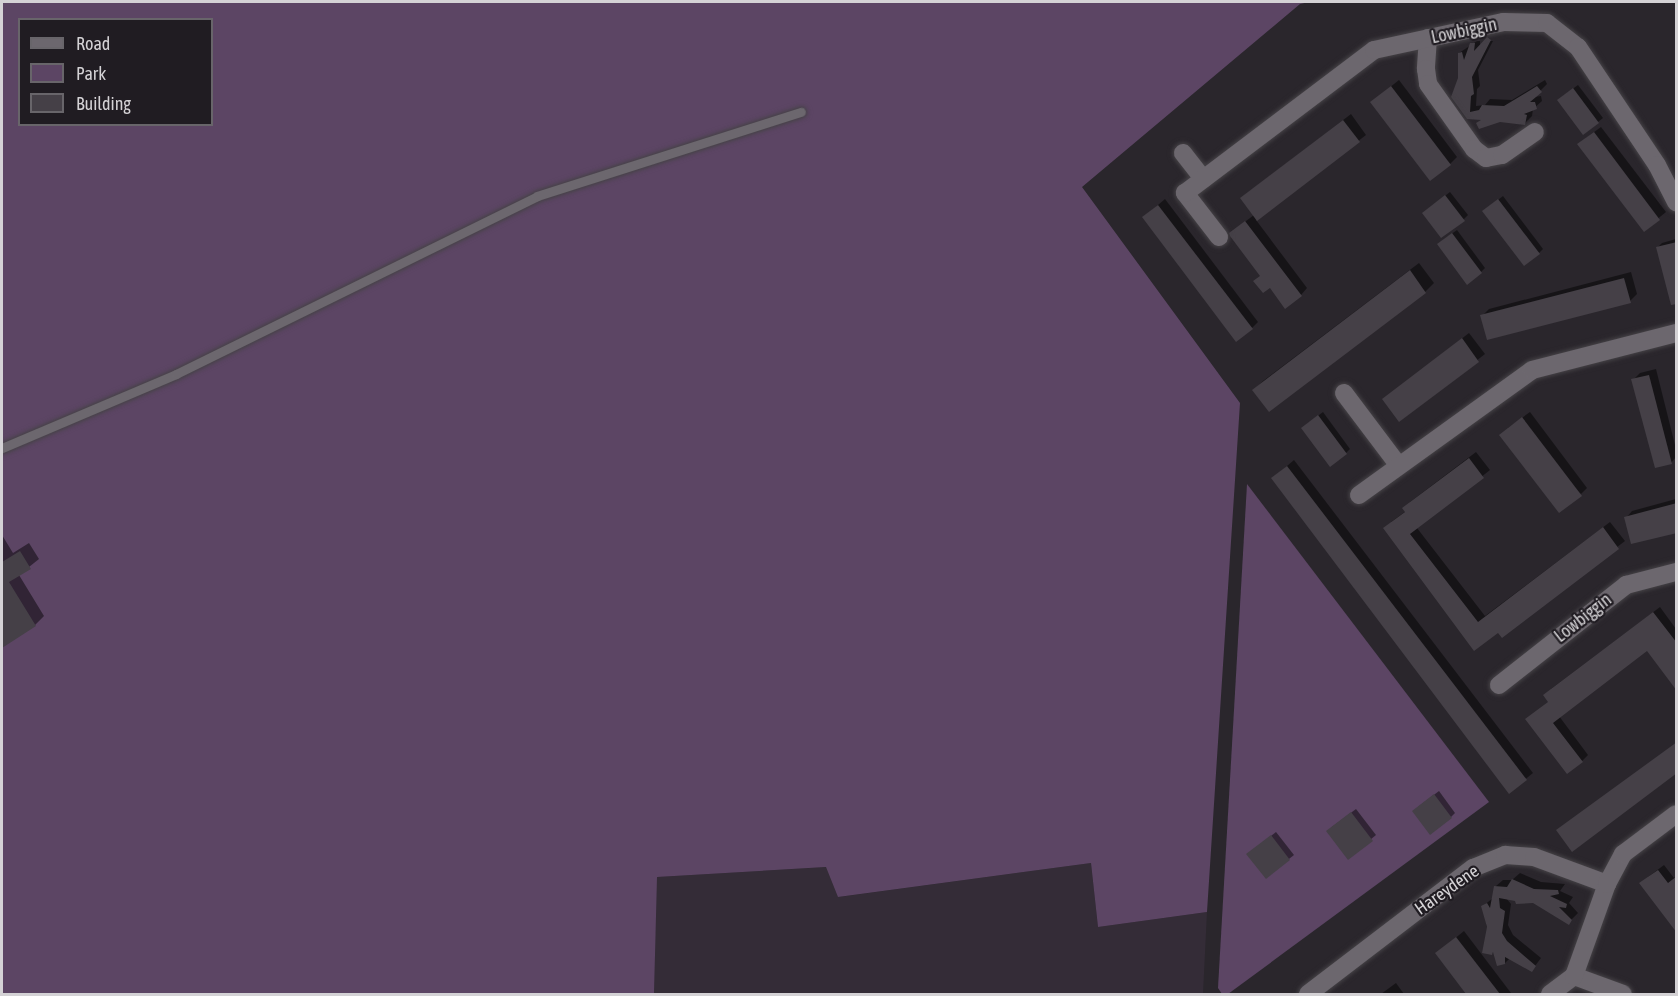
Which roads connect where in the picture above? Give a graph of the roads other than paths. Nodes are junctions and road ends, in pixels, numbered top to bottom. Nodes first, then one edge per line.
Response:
1 (1428, 38) junction
2 (801, 112) dead end
3 (1535, 132) dead end
4 (1183, 153) dead end
5 (1203, 179) junction
6 (1677, 202) edge
7 (1219, 237) dead end
8 (1677, 333) edge
9 (1344, 393) dead end
10 (2, 448) edge
11 (1399, 466) junction
12 (1359, 495) dead end
13 (1677, 572) edge
14 (1499, 685) dead end
15 (1677, 814) edge
16 (1607, 884) junction
17 (1574, 976) junction
18 (1308, 994) edge
19 (1550, 994) edge
20 (1623, 994) edge

1 - 3 street
1 - 5 street, Lowbiggin
1 - 6 street, Lowbiggin
2 - 10 lane
4 - 5 street
5 - 7 street, Lowbiggin
8 - 11 street
9 - 11 street
11 - 12 street
13 - 14 street, Lowbiggin
15 - 16 street
16 - 17 street
16 - 18 street, Hareydene
17 - 19 street
17 - 20 street

